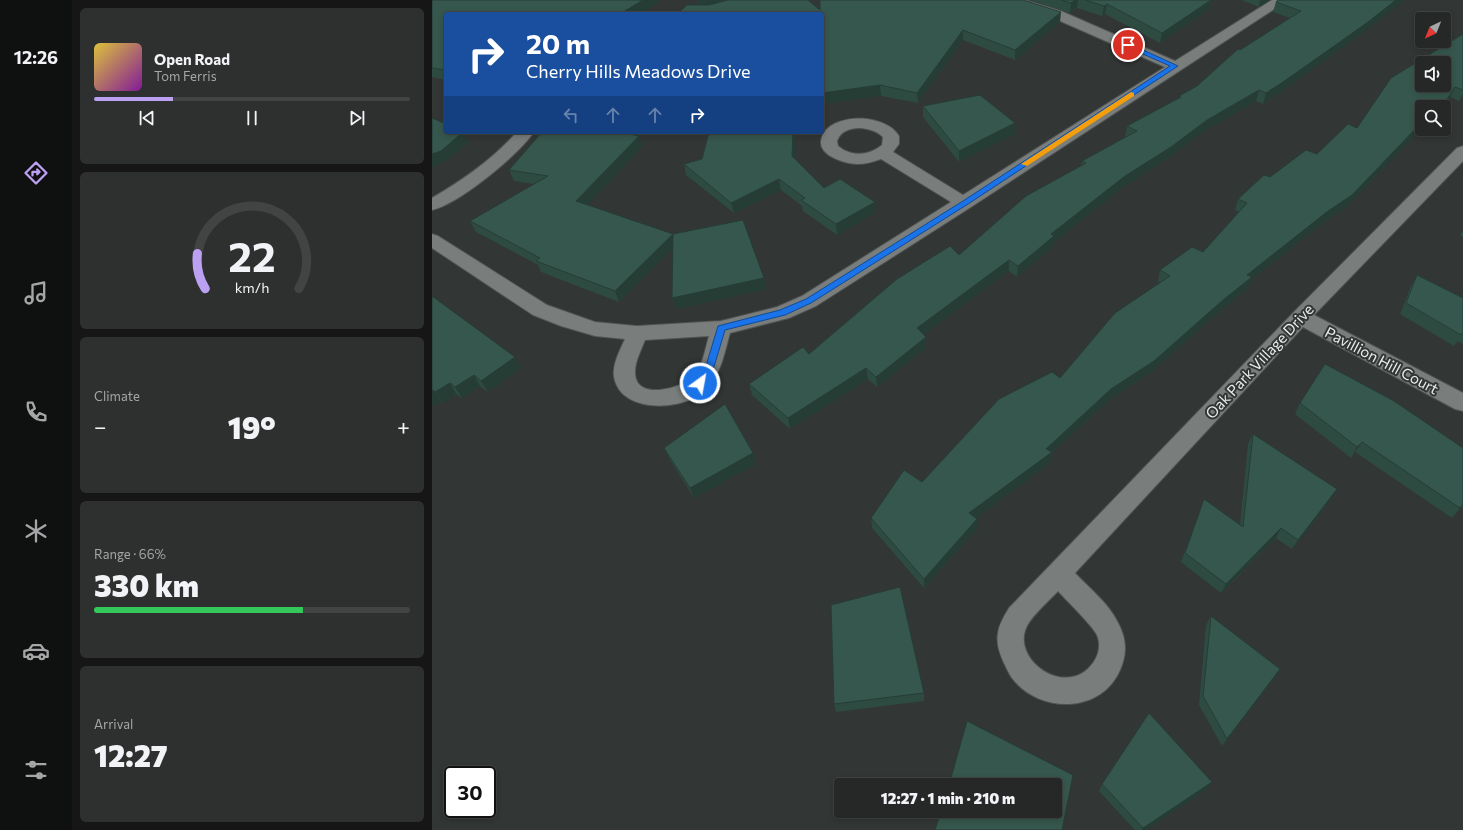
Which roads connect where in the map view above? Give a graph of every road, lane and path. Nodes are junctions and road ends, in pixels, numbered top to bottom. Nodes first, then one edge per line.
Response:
1 (1011, 0) edge
2 (1281, 0) edge
3 (1175, 66) junction
4 (524, 134) edge
5 (1463, 151) edge
6 (882, 153) dead end
7 (1455, 170) edge
8 (965, 203) junction
9 (432, 205) edge
10 (432, 240) edge
11 (1301, 317) junction
12 (721, 328) junction
13 (637, 333) junction
14 (1463, 403) edge
15 (1059, 574) dead end

1 - 3 street
2 - 3 street
3 - 8 street
4 - 9 street
5 - 7 street, Oak Park Village Drive
6 - 8 street
7 - 11 street, Oak Park Village Drive
8 - 12 street
10 - 13 street
11 - 14 street, Pavillion Hill Court
11 - 15 street, Oak Park Village Drive
12 - 13 street
12 - 13 street

